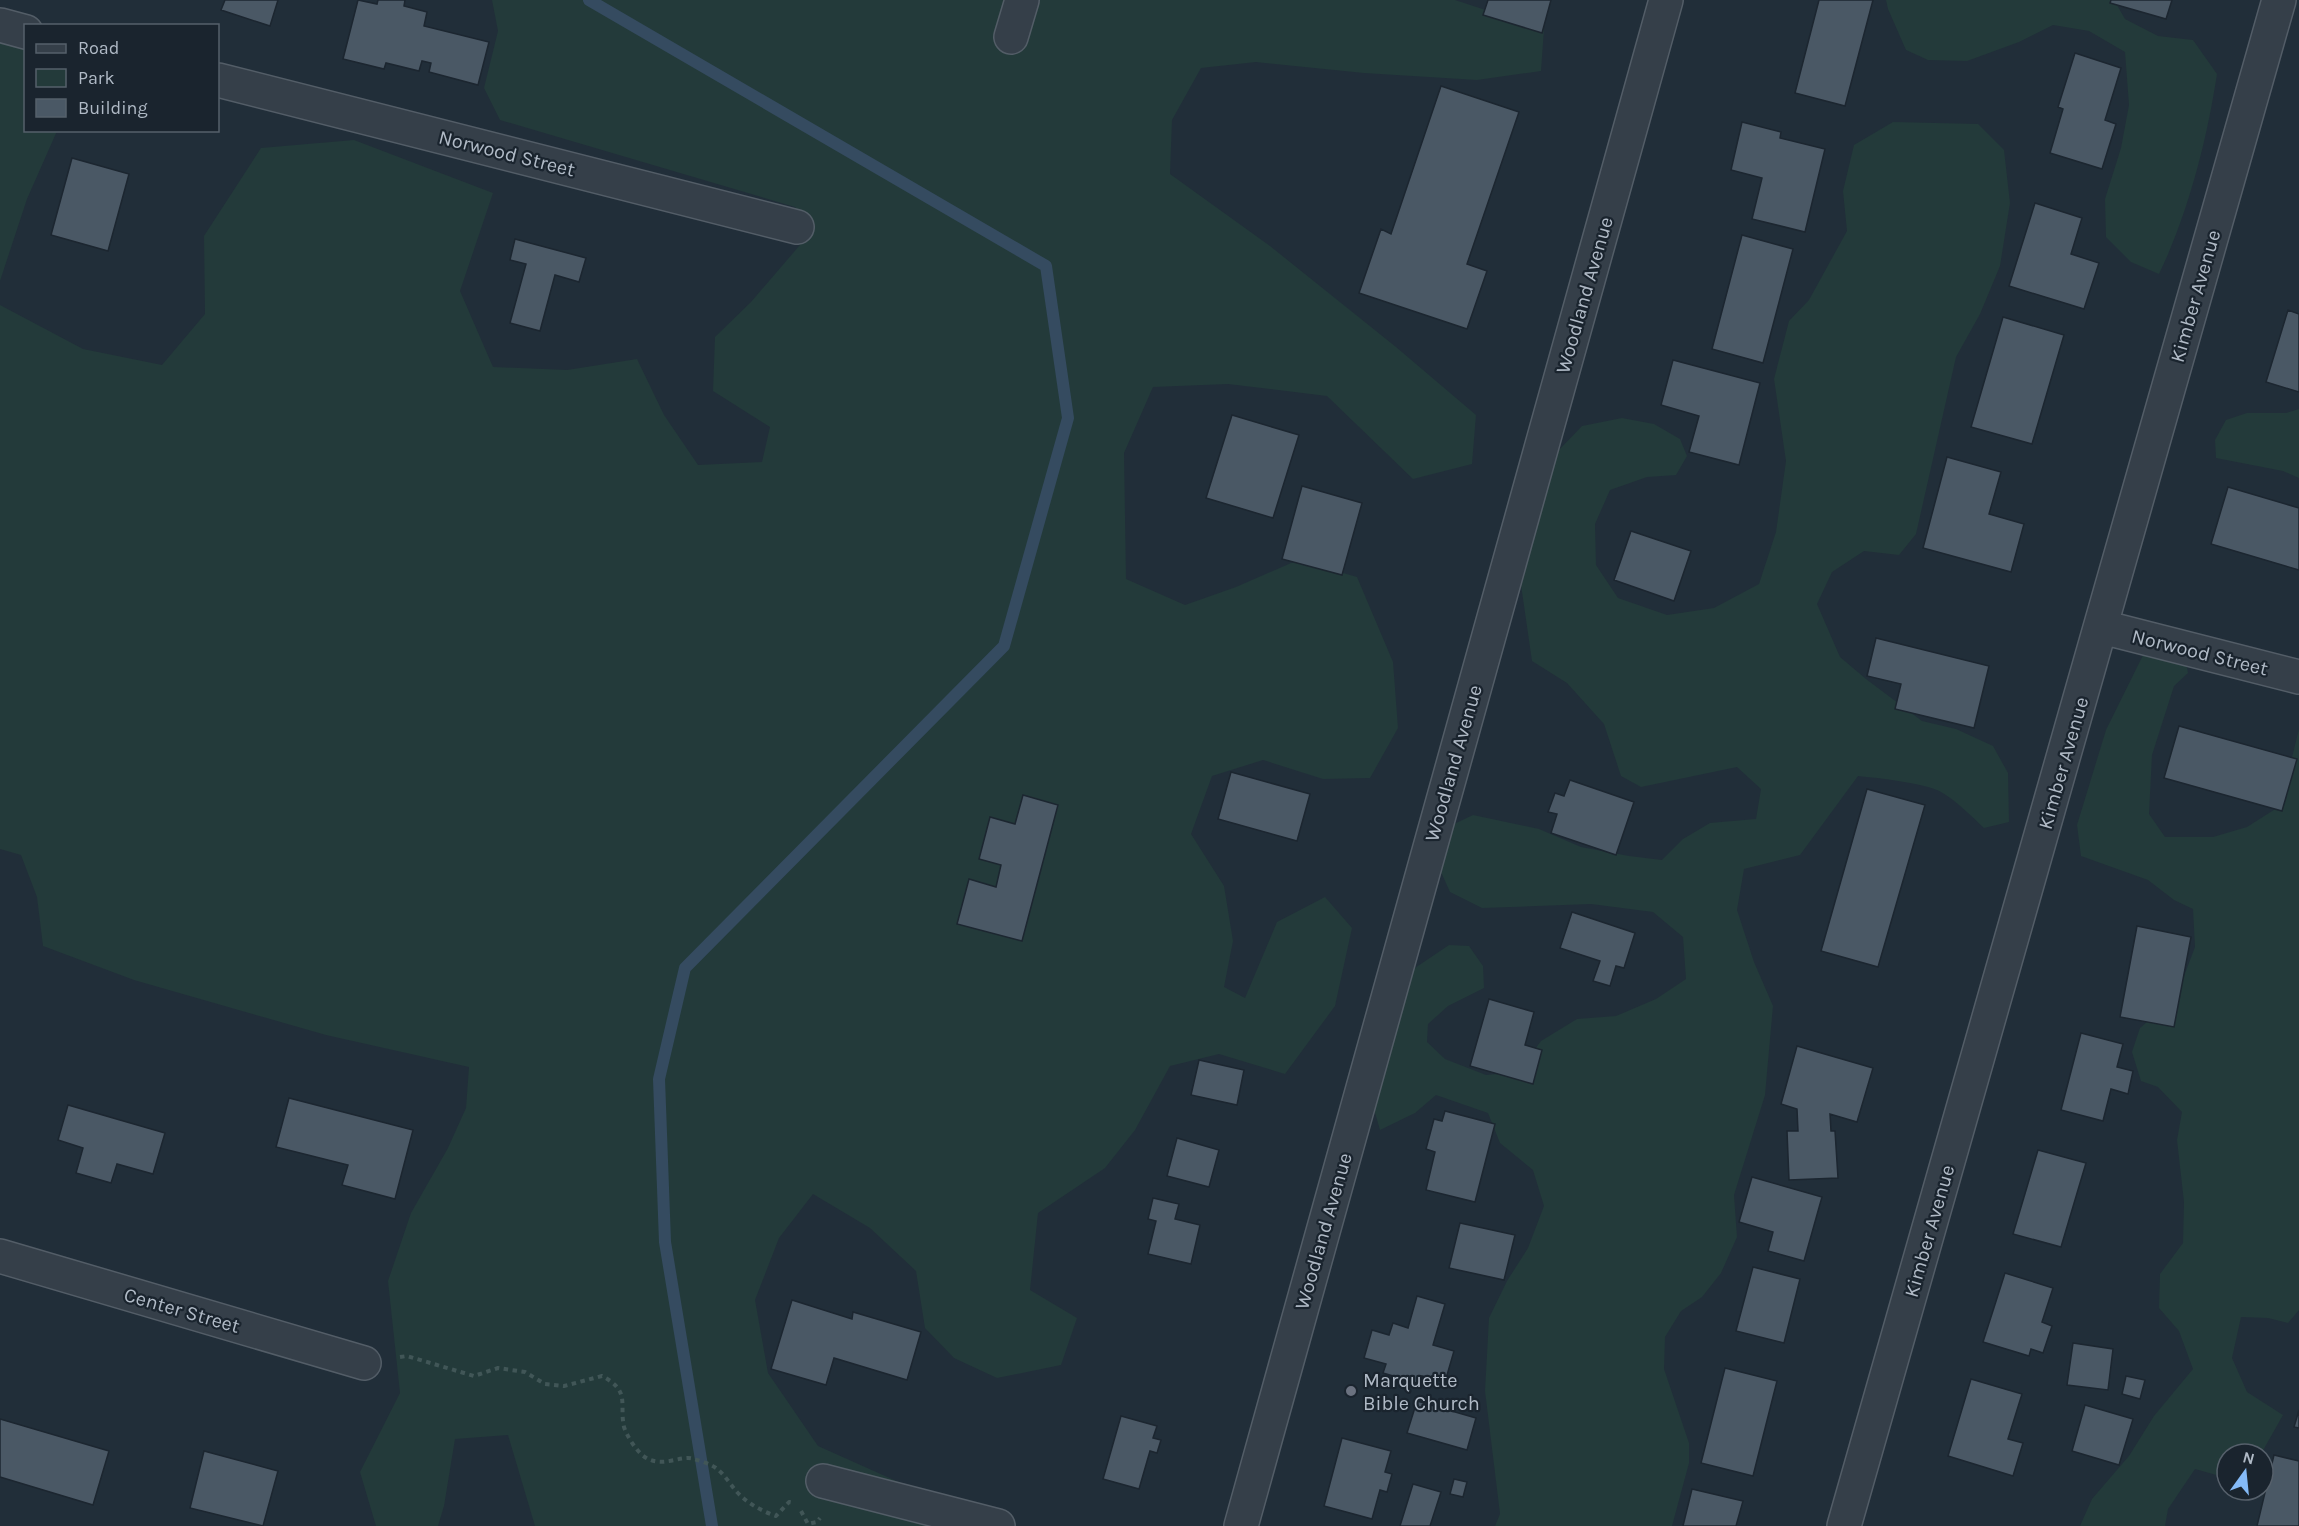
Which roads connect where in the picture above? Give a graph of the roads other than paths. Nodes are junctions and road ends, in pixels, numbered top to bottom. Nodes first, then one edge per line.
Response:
1 (1022, 0) edge
2 (1666, 0) edge
3 (2279, 0) edge
4 (0, 25) edge
5 (24, 31) edge
6 (1011, 37) dead end
7 (219, 80) edge
8 (797, 226) dead end
9 (2102, 627) junction
10 (2299, 677) edge
11 (0, 1257) edge
12 (364, 1363) road end
13 (832, 1484) road end
14 (998, 1526) edge
15 (1241, 1526) edge
16 (1844, 1526) edge

1 - 6 street
2 - 15 street, Woodland Avenue
3 - 9 street, Kimber Avenue
4 - 5 street
7 - 8 street, Norwood Street
9 - 10 street, Norwood Street
9 - 16 street, Kimber Avenue
11 - 12 street, Center Street
13 - 14 street

